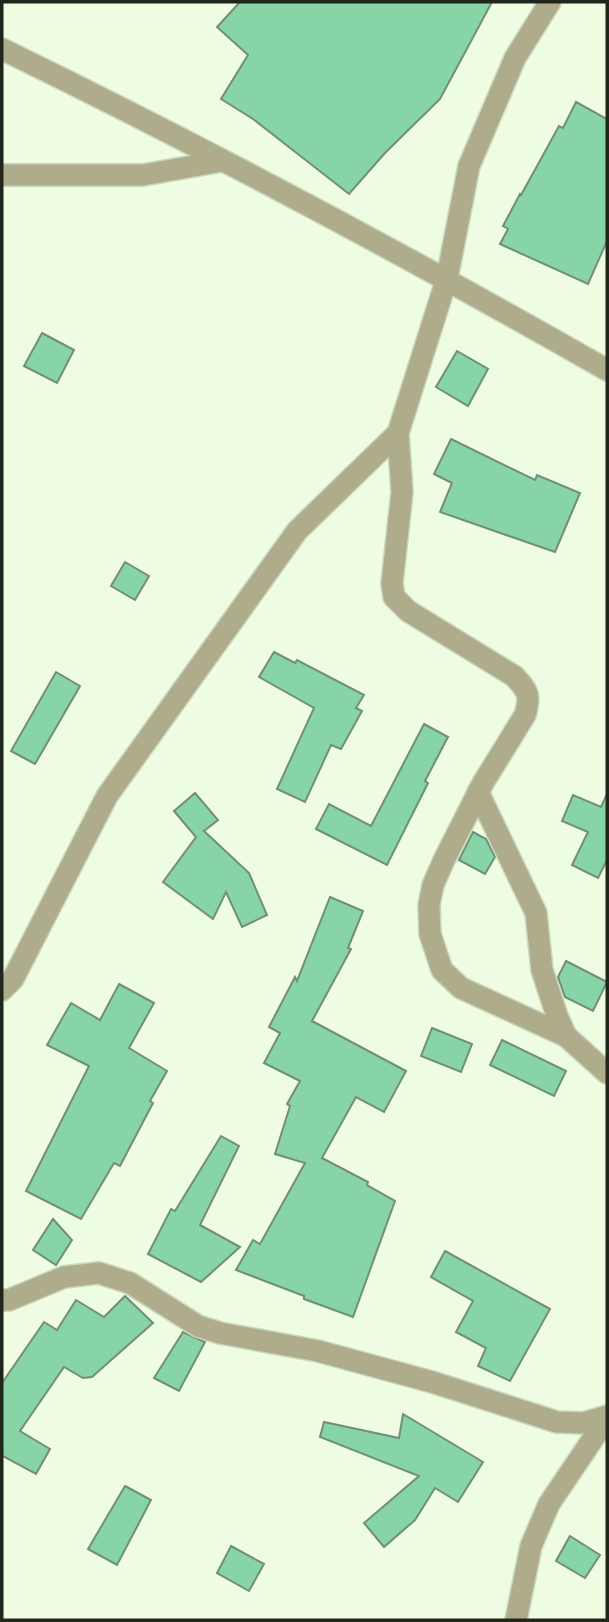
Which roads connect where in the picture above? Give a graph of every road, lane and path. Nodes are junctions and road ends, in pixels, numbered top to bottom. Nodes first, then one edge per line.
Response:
1 (550, 2) edge
2 (2, 50) edge
3 (222, 161) junction
4 (2, 175) edge
5 (447, 278) junction
6 (607, 370) edge
7 (398, 433) junction
8 (478, 792) junction
9 (2, 990) edge
10 (566, 1035) junction
11 (607, 1073) edge
12 (2, 1300) edge
13 (607, 1417) edge
14 (516, 1620) edge

1 - 5 street
2 - 3 street
3 - 4 street
3 - 5 street
5 - 6 street
5 - 7 street
7 - 8 street
7 - 9 street
8 - 10 street
8 - 10 street
10 - 11 street
12 - 13 street
13 - 14 street

